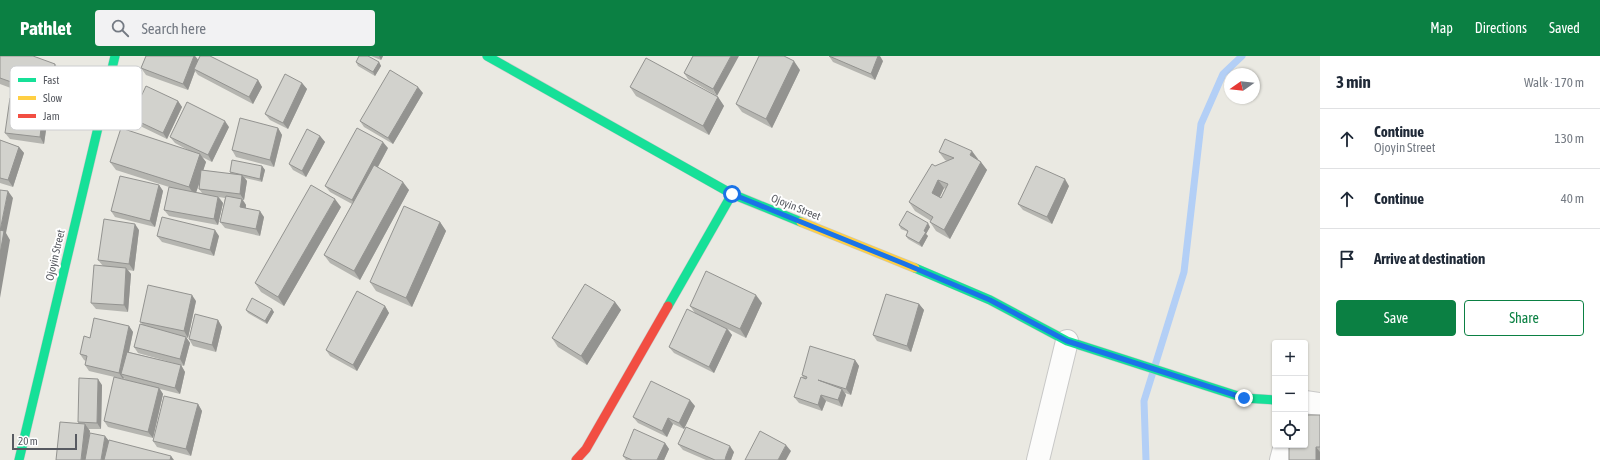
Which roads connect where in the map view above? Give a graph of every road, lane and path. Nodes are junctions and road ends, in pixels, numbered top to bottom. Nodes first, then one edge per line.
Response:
1 (115, 56) edge
2 (488, 56) edge
3 (113, 66) edge
4 (97, 130) edge
5 (732, 194) junction
6 (1067, 341) junction
7 (1272, 400) edge
8 (1308, 402) edge
9 (1320, 404) edge
10 (1284, 448) edge
11 (19, 460) edge
12 (576, 460) edge
13 (1038, 460) edge
14 (1281, 460) edge

1 - 3 street, Ojoyin Street
2 - 5 street, Ojoyin Street
4 - 11 street, Ojoyin Street
5 - 6 street, Ojoyin Street
5 - 12 street
6 - 7 street, Ojoyin Street
6 - 13 street
8 - 9 street
10 - 14 street

